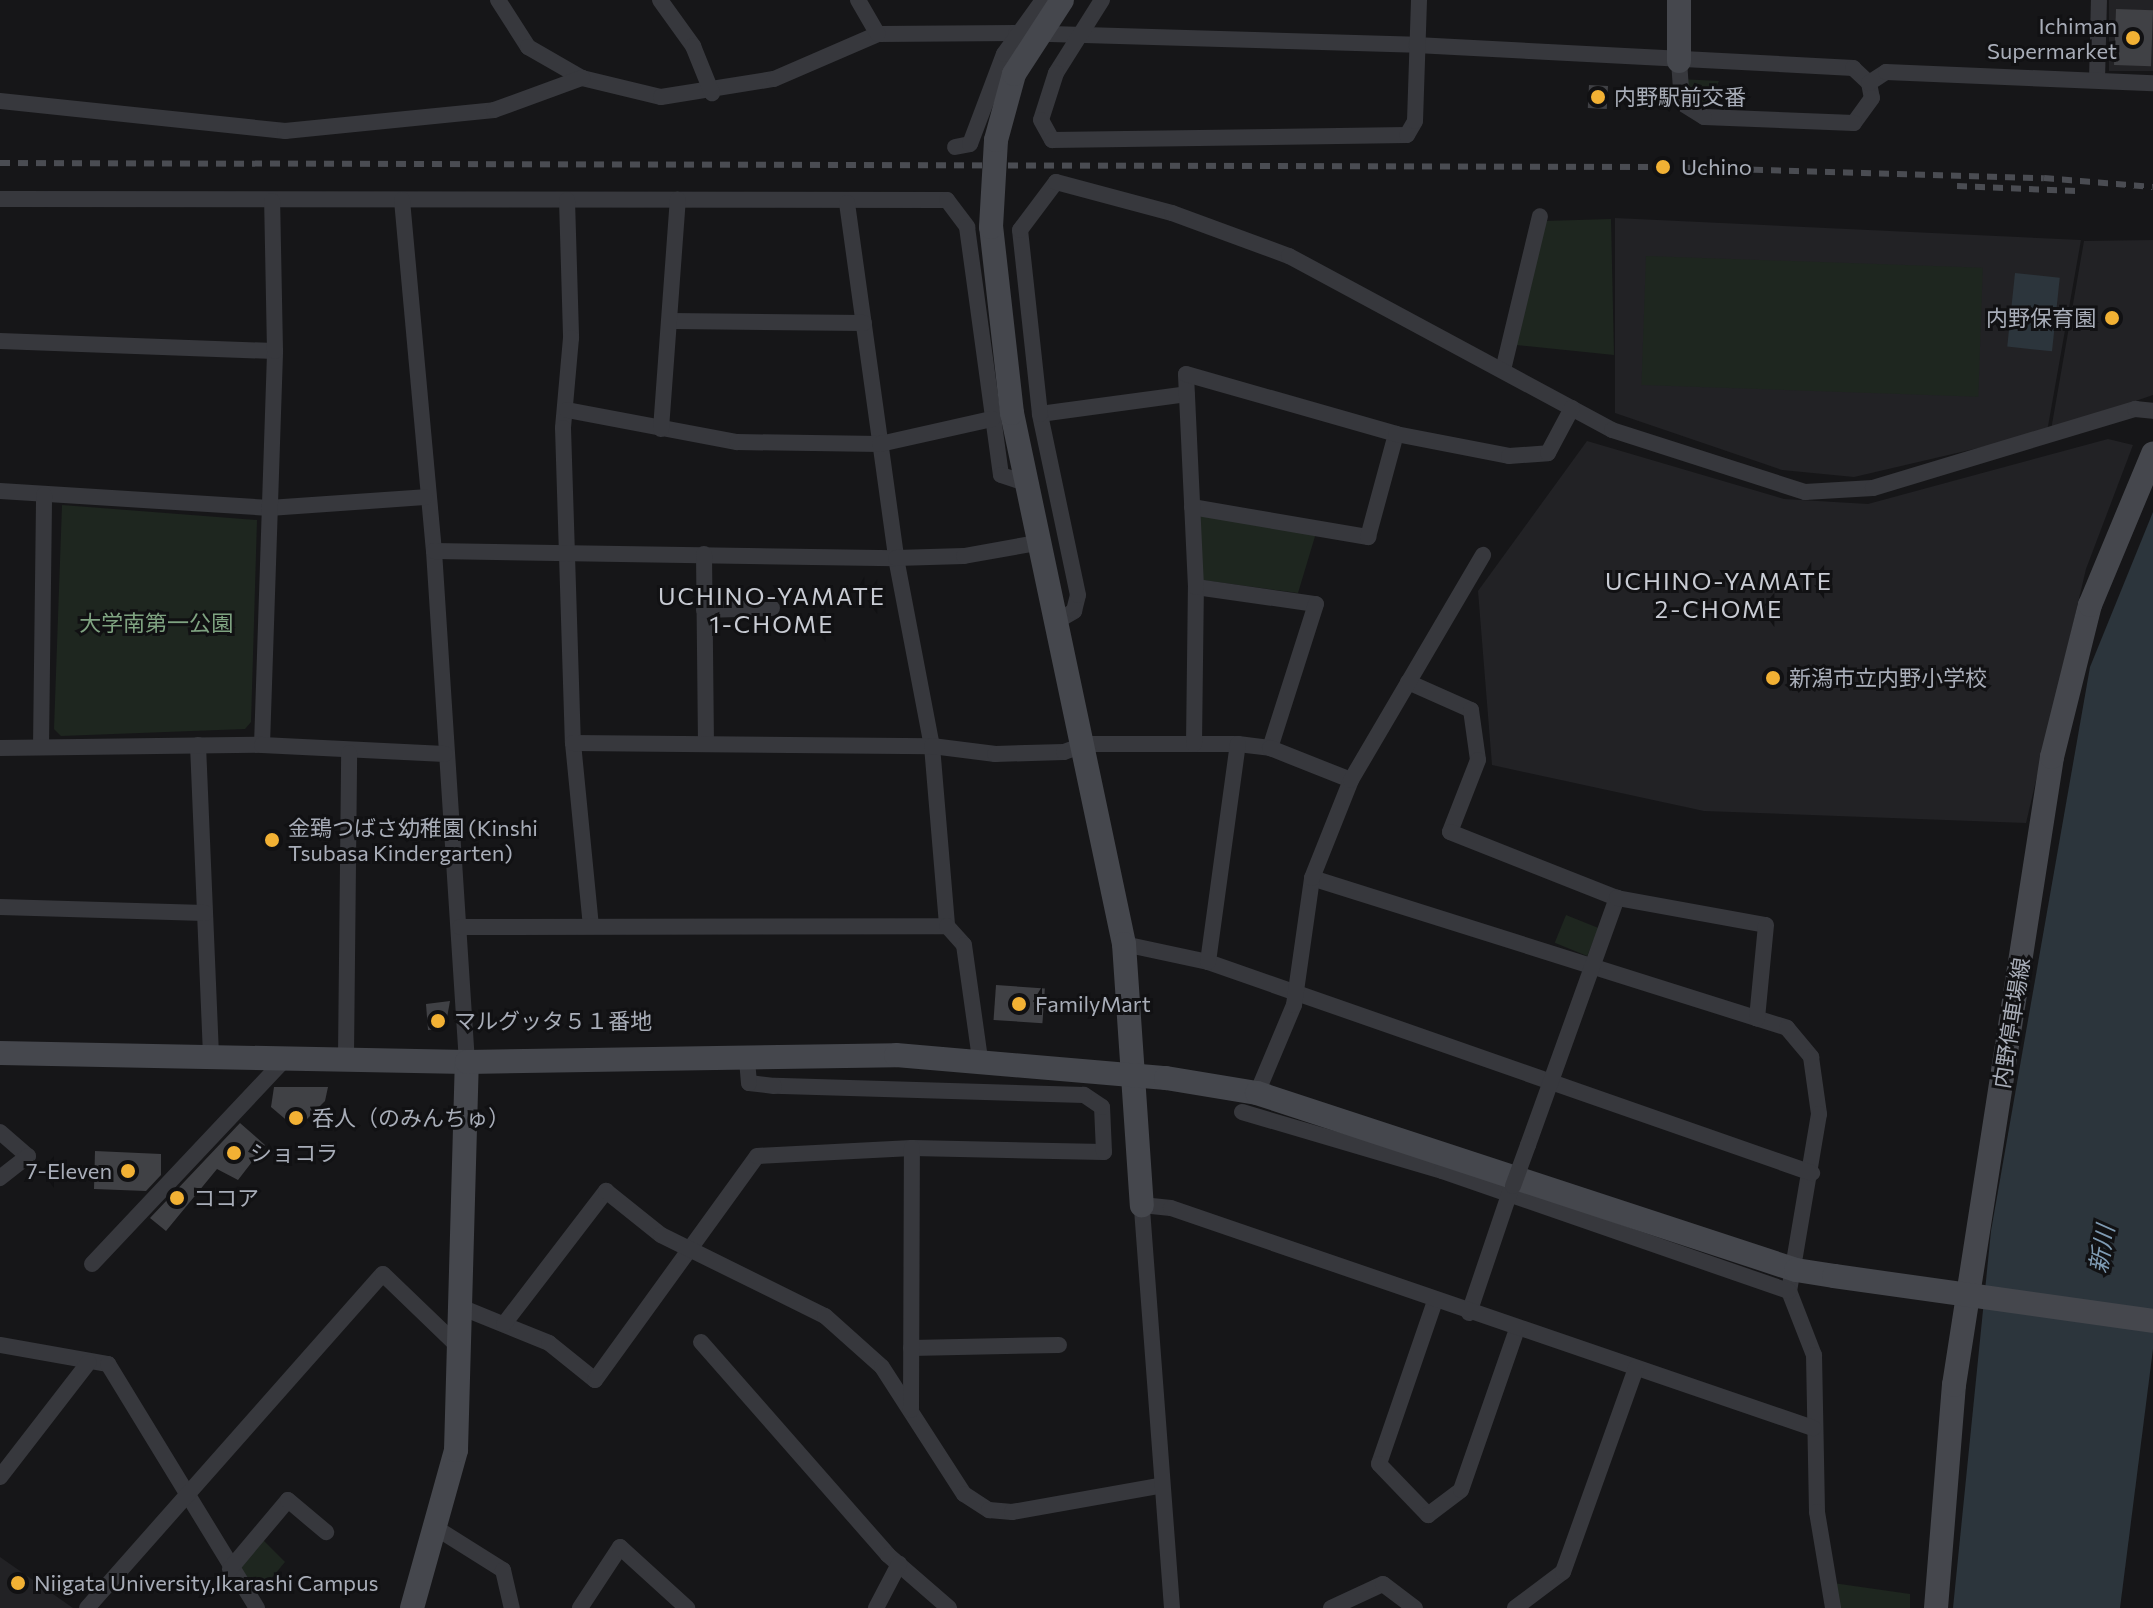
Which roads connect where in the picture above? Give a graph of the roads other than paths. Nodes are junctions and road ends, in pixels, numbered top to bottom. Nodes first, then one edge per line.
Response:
1 (498, 0) edge
2 (660, 0) edge
3 (858, 0) edge
4 (1043, 0) edge
5 (1062, 0) edge
6 (1102, 0) edge
7 (1419, 0) edge
8 (1679, 0) edge
9 (2099, 0) edge
10 (1016, 33) junction
11 (878, 34) junction
12 (1076, 35) junction
13 (1416, 45) junction
14 (1679, 61) junction
15 (582, 78) junction
16 (2097, 80) junction
17 (1869, 83) junction
18 (2153, 83) edge
19 (712, 93) junction
20 (0, 101) edge
21 (955, 147) dead end
22 (0, 199) edge
23 (402, 200) junction
24 (567, 200) junction
25 (678, 200) junction
26 (272, 201) junction
27 (847, 203) junction
28 (1540, 216) dead end
29 (671, 321) junction
30 (864, 323) junction
31 (0, 341) edge
32 (275, 351) junction
33 (1503, 370) junction
34 (1187, 394) junction
35 (1572, 408) junction
36 (567, 410) junction
37 (2153, 411) edge
38 (1040, 414) junction
39 (1002, 416) junction
40 (661, 429) junction
41 (1396, 434) junction
42 (880, 444) junction
43 (2153, 454) edge
44 (0, 491) edge
45 (2145, 492) edge
46 (44, 495) junction
47 (425, 497) junction
48 (1192, 507) junction
49 (269, 508) junction
50 (1036, 543) junction
51 (434, 551) junction
52 (569, 552) junction
53 (704, 554) junction
54 (1483, 555) dead end
55 (896, 558) junction
56 (1196, 587) junction
57 (772, 608) dead end
58 (704, 610) junction
59 (1057, 621) junction
60 (1408, 682) junction
61 (706, 741) junction
62 (573, 743) junction
63 (1086, 744) junction
64 (1194, 744) junction
65 (1238, 744) junction
66 (198, 745) junction
67 (262, 745) junction
68 (932, 746) junction
69 (41, 747) junction
70 (0, 748) edge
71 (1270, 748) junction
72 (349, 753) junction
73 (445, 754) junction
74 (1351, 780) junction
75 (1312, 878) junction
76 (1617, 898) junction
77 (0, 907) edge
78 (205, 913) junction
79 (591, 925) junction
80 (947, 926) junction
81 (460, 927) junction
82 (1124, 944) junction
83 (1208, 962) junction
84 (1590, 967) junction
85 (1298, 993) junction
86 (1757, 1019) junction
87 (0, 1053) edge
88 (211, 1055) junction
89 (346, 1055) junction
90 (288, 1056) junction
91 (980, 1059) junction
92 (747, 1060) junction
93 (467, 1062) junction
94 (1137, 1074) junction
95 (1547, 1086) junction
96 (1249, 1102) junction
97 (0, 1132) edge
98 (912, 1148) junction
99 (1812, 1173) junction
100 (0, 1178) edge
101 (1510, 1192) junction
102 (1142, 1205) junction
103 (689, 1248) junction
104 (92, 1264) dead end
105 (1792, 1280) junction
106 (1435, 1301) junction
107 (463, 1308) junction
108 (1469, 1313) junction
109 (2153, 1321) edge
110 (504, 1324) junction
111 (1517, 1329) junction
112 (701, 1342) dead end
113 (0, 1345) edge
114 (1059, 1345) dead end
115 (911, 1348) junction
116 (462, 1350) junction
117 (89, 1362) junction
118 (1636, 1368) junction
119 (911, 1410) junction
120 (1813, 1428) junction
121 (0, 1477) edge
122 (1158, 1486) junction
123 (185, 1491) junction
124 (436, 1528) junction
125 (326, 1532) dead end
126 (899, 1564) junction
127 (230, 1569) junction
128 (253, 1607) edge
129 (87, 1608) edge
130 (412, 1608) edge
131 (512, 1608) edge
132 (580, 1608) edge
133 (687, 1608) edge
134 (876, 1608) edge
135 (949, 1608) edge
136 (1172, 1608) edge
137 (1331, 1608) edge
138 (1415, 1608) edge
139 (1515, 1608) edge
140 (1833, 1608) edge
141 (1936, 1608) edge

1 - 15 street
2 - 19 street
3 - 11 street
4 - 10 street
5 - 39 street, bridge
6 - 12 street
7 - 13 street
8 - 14 street
9 - 16 street
10 - 11 street
10 - 12 street
10 - 21 street
11 - 19 street
12 - 13 street
12 - 13 street
13 - 14 street
14 - 17 street
14 - 17 street
15 - 19 street
15 - 20 street
16 - 17 street
16 - 18 street
22 - 26 street
23 - 24 street
23 - 26 street
23 - 47 street
24 - 25 street
24 - 36 street
25 - 27 street
25 - 29 street
26 - 32 street
27 - 30 street
27 - 39 street
28 - 33 street
29 - 30 street
29 - 40 street
30 - 42 street
31 - 32 street
32 - 49 street
33 - 35 street
33 - 38 street
34 - 38 street
34 - 41 street
34 - 48 street
35 - 37 street
35 - 41 street
36 - 40 street
36 - 52 street
38 - 59 street
39 - 42 street
39 - 50 street
40 - 42 street
41 - 48 street
42 - 55 street
43 - 45 street, 内野停車場線
44 - 46 street
45 - 141 street, 内野停車場線
46 - 49 street
46 - 69 street
47 - 49 street
47 - 51 street
48 - 56 street
49 - 67 street
50 - 55 street
50 - 59 street
51 - 52 street
51 - 73 street
52 - 53 street
52 - 62 street
53 - 55 street
53 - 58 street
54 - 60 street
55 - 68 street
56 - 64 street
56 - 71 street
57 - 58 street
58 - 61 street
59 - 63 street
60 - 74 street
60 - 76 street
61 - 62 street
61 - 68 street
62 - 79 street
63 - 64 street
63 - 68 street
63 - 82 street
64 - 65 street
65 - 71 street
65 - 83 street
66 - 67 street
66 - 69 street
66 - 78 street
67 - 72 street
68 - 80 street
69 - 70 street
71 - 74 street
72 - 73 street
72 - 89 street
73 - 81 street
74 - 75 street
75 - 84 street
75 - 85 street
76 - 84 street
76 - 86 street
77 - 78 street
78 - 88 street
79 - 80 street
79 - 81 street
80 - 91 street
81 - 93 street
82 - 83 street
82 - 94 street
83 - 85 street
84 - 86 street
84 - 95 street
85 - 95 street
85 - 96 street
86 - 99 street
87 - 88 street
88 - 90 street
89 - 90 street
89 - 93 street
90 - 104 street
91 - 92 street
91 - 94 street
92 - 93 street
92 - 98 street
93 - 107 street
94 - 96 street
94 - 102 street
95 - 99 street
95 - 101 street, bridge
96 - 101 street
96 - 105 street
97 - 100 street
98 - 103 street
98 - 115 street
99 - 105 street
101 - 105 street
101 - 108 street
102 - 106 street
102 - 122 street
103 - 110 street
103 - 110 street
103 - 119 street
105 - 109 street, bridge
105 - 120 street
106 - 108 street
106 - 111 street
107 - 110 street
107 - 116 street
108 - 111 street
111 - 118 street
112 - 126 street
113 - 117 street
114 - 115 street
115 - 119 street
116 - 123 street
116 - 124 street
117 - 121 street
117 - 123 street
118 - 120 street
118 - 139 street
119 - 122 street
120 - 140 street
122 - 136 street
123 - 127 street
123 - 129 street
124 - 130 street
124 - 131 street
125 - 127 street
126 - 134 street
126 - 135 street
127 - 128 street
132 - 133 street
137 - 138 street

